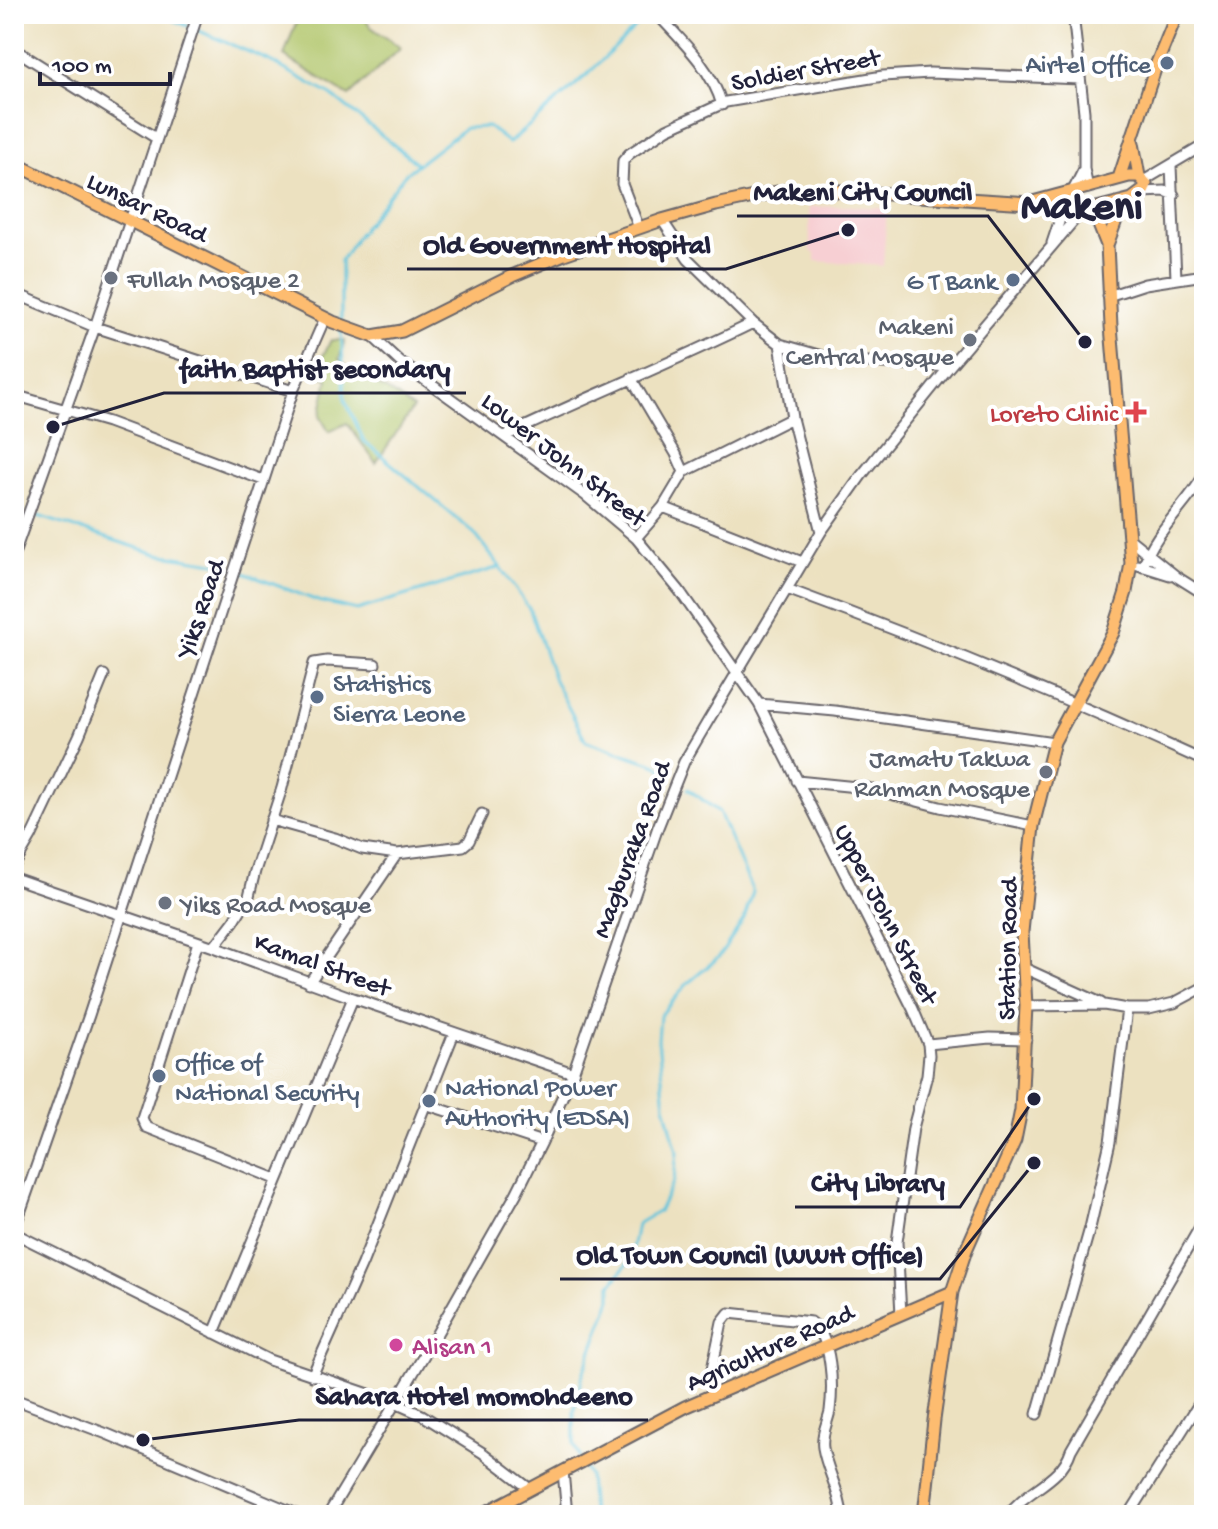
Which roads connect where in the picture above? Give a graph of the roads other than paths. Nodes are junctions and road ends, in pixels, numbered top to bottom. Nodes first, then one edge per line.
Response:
1 (198, 14) edge
2 (657, 14) edge
3 (1073, 14) edge
4 (1177, 14) edge
5 (14, 49) edge
6 (1080, 79) junction
7 (722, 105) junction
8 (156, 138) junction
9 (1132, 142) junction
10 (1203, 148) edge
11 (14, 163) edge
12 (1171, 166) junction
13 (1084, 169) junction
14 (1119, 178) junction
15 (1142, 183) junction
16 (1088, 188) junction
17 (1071, 193) junction
18 (1174, 195) junction
19 (1029, 203) junction
20 (1118, 204) junction
21 (1063, 210) junction
22 (1087, 211) junction
23 (662, 220) junction
24 (128, 221) junction
25 (639, 228) junction
26 (1107, 245) junction
27 (1051, 246) junction
28 (1204, 275) edge
29 (1176, 278) junction
30 (14, 293) edge
31 (1108, 296) junction
32 (329, 320) junction
33 (753, 323) junction
34 (95, 327) junction
35 (372, 336) junction
36 (780, 344) junction
37 (949, 367) junction
38 (631, 378) junction
39 (293, 391) junction
40 (14, 395) edge
41 (65, 410) junction
42 (792, 418) junction
43 (505, 436) junction
44 (684, 472) junction
45 (1203, 478) edge
46 (263, 480) junction
47 (663, 507) junction
48 (821, 532) junction
49 (636, 538) junction
50 (1131, 540) junction
51 (1148, 552) junction
52 (14, 554) edge
53 (802, 562) junction
54 (1137, 565) junction
55 (1177, 577) junction
56 (787, 589) junction
57 (1204, 594) edge
58 (375, 664) dead end
59 (104, 675) dead end
60 (736, 675) junction
61 (1075, 701) junction
62 (759, 704) junction
63 (1054, 742) junction
64 (1204, 761) edge
65 (797, 781) junction
66 (482, 814) dead end
67 (271, 820) junction
68 (1033, 826) junction
69 (397, 854) junction
70 (14, 866) edge
71 (14, 878) edge
72 (121, 915) junction
73 (198, 942) junction
74 (214, 947) junction
75 (1024, 968) junction
76 (309, 983) junction
77 (1204, 987) edge
78 (353, 998) junction
79 (1104, 1005) junction
80 (1026, 1006) junction
81 (1127, 1009) junction
82 (454, 1033) junction
83 (1026, 1039) junction
84 (928, 1044) junction
85 (573, 1073) junction
86 (425, 1104) junction
87 (542, 1142) junction
88 (276, 1179) junction
89 (1204, 1220) edge
90 (14, 1231) edge
91 (952, 1292) junction
92 (901, 1314) junction
93 (214, 1333) junction
94 (827, 1344) junction
95 (711, 1374) dead end
96 (312, 1376) junction
97 (1204, 1396) edge
98 (14, 1399) edge
99 (395, 1403) junction
100 (1037, 1414) dead end
101 (566, 1469) junction
102 (530, 1489) junction
103 (299, 1515) edge
104 (328, 1515) edge
105 (481, 1515) edge
106 (567, 1515) edge
107 (842, 1515) edge
108 (924, 1515) edge
109 (1008, 1515) edge
110 (1129, 1515) edge

1 - 8 street
2 - 7 street
3 - 6 street
4 - 9 main road
5 - 8 street
6 - 7 street, Soldier Street
6 - 13 street
7 - 25 street, Soldier Street
8 - 24 street
9 - 14 main road
9 - 15 main road
10 - 12 street
11 - 24 main road, Lunsar Road
12 - 15 street
12 - 18 street
13 - 16 street
13 - 17 street
14 - 15 main road
14 - 16 main road
15 - 18 street
15 - 20 main road
16 - 17 main road
17 - 19 main road
17 - 21 street, Magburaka Road
18 - 29 street
19 - 21 main road
19 - 23 main road
20 - 22 main road
20 - 26 main road, Station Road
21 - 22 main road
21 - 27 street, Magburaka Road
22 - 26 main road, Station Road
22 - 27 street, Magburaka Road
23 - 25 main road
23 - 33 street
24 - 32 main road, Lunsar Road
24 - 34 street
25 - 35 main road
26 - 31 main road, Station Road
27 - 37 street, Magburaka Road
28 - 29 street
29 - 31 street
30 - 34 street
31 - 50 main road, Station Road
32 - 35 main road, Lunsar Road
32 - 39 street, Yiks Road
33 - 36 street
33 - 38 street
34 - 39 street
34 - 41 street
35 - 43 street, Lower John Street
36 - 37 street
36 - 42 street
37 - 48 street, Magburaka Road
38 - 43 street
38 - 44 street
39 - 46 street, Yiks Road
40 - 41 street
41 - 46 street
41 - 52 street
42 - 44 street
42 - 48 street
43 - 49 street, Lower John Street
44 - 47 street
45 - 51 street
46 - 72 street, Yiks Road
47 - 49 street
47 - 53 street
48 - 53 street, Magburaka Road
49 - 60 street, Lower John Street
50 - 51 street
50 - 54 main road, Station Road
51 - 54 street
51 - 55 street
53 - 56 street, Magburaka Road
54 - 55 street
54 - 61 main road, Station Road
55 - 57 street
56 - 60 street, Magburaka Road
56 - 61 street
58 - 67 street
59 - 70 street
60 - 62 street, Upper John Street
60 - 85 street, Magburaka Road
61 - 63 main road, Station Road
61 - 64 street
62 - 63 street
62 - 65 street, Upper John Street
63 - 68 main road, Station Road
65 - 68 street
65 - 84 street, Upper John Street
66 - 69 street
67 - 69 street
67 - 74 street
68 - 75 main road, Station Road
69 - 76 street
71 - 72 street, Kamal Street
72 - 73 street, Kamal Street
72 - 90 street, Yiks Road
73 - 74 street, Kamal Street
73 - 88 street
74 - 76 street, Kamal Street
75 - 79 street
75 - 80 main road, Station Road
76 - 78 street, Kamal Street
77 - 81 street
78 - 82 street, Kamal Street
78 - 88 street
79 - 80 street
79 - 81 street
80 - 83 main road, Station Road
81 - 100 street
82 - 85 street, Kamal Street
82 - 86 street
83 - 84 street, Upper John Street
83 - 91 main road, Station Road
84 - 92 street
85 - 87 street, Magburaka Road
86 - 87 street
86 - 96 street
87 - 99 street, Magburaka Road
88 - 93 street
89 - 109 street
90 - 93 street
91 - 92 main road, Agriculture Road
91 - 108 main road, Station Road
92 - 94 main road, Agriculture Road
93 - 96 street
94 - 95 street
94 - 101 main road, Agriculture Road
94 - 107 street
96 - 99 street
97 - 110 street
98 - 103 street
99 - 102 street
99 - 104 street, Magburaka Road
101 - 102 main road, Agriculture Road
101 - 106 street
102 - 105 main road, Agriculture Road

